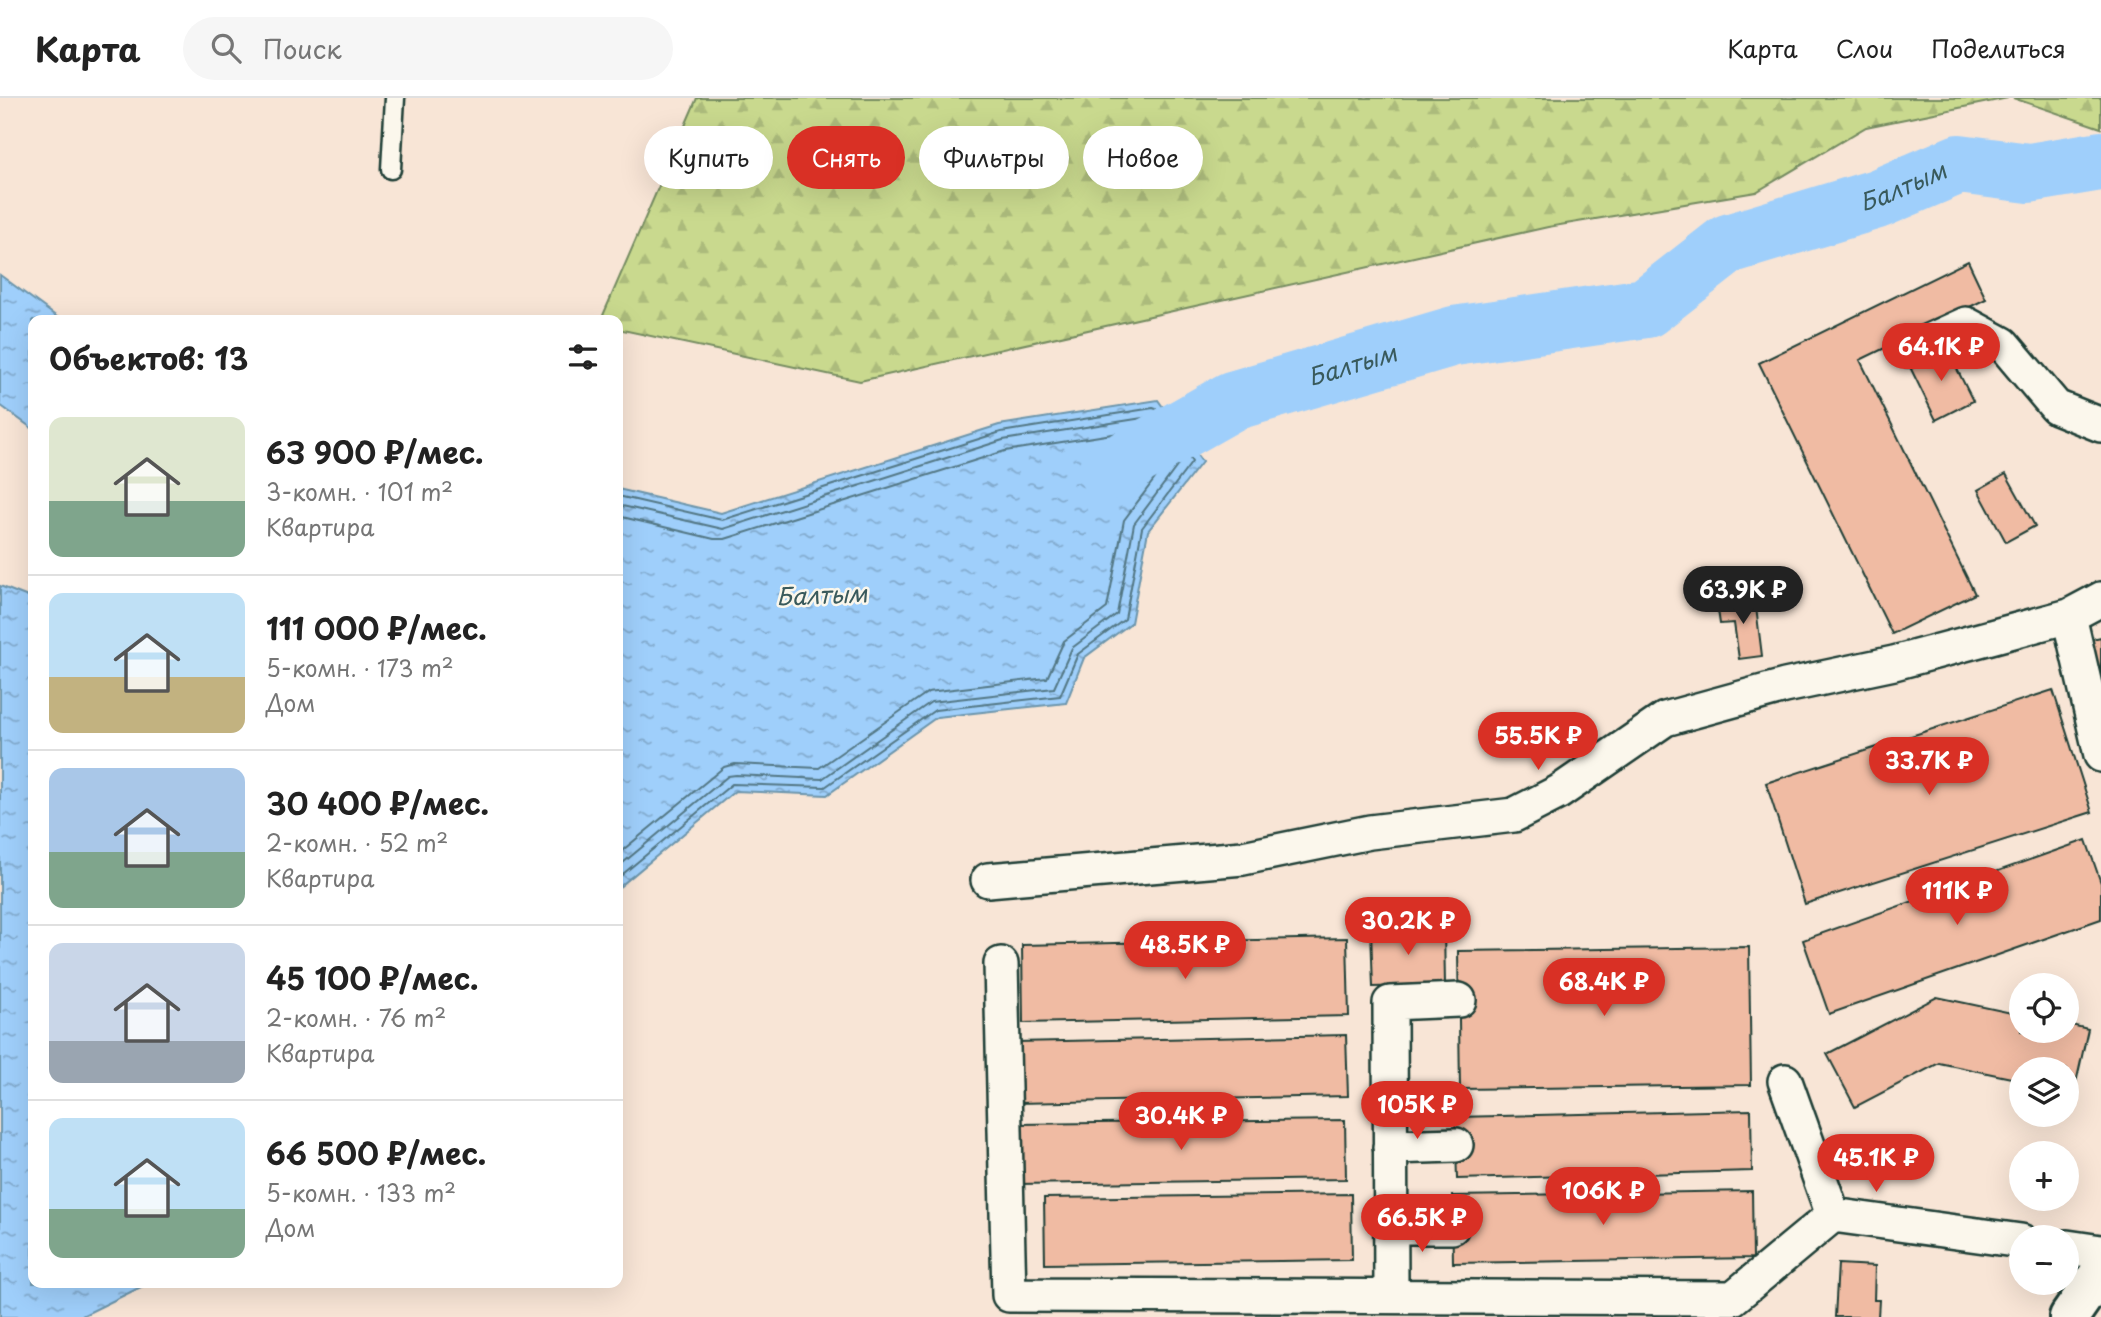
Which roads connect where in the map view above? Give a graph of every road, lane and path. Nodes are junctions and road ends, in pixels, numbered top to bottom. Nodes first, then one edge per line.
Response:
1 (395, 98) edge
2 (391, 169) dead end
3 (1909, 351) dead end
4 (2101, 425) edge
5 (2101, 599) edge
6 (2068, 616) junction
7 (2101, 755) edge
8 (988, 880) dead end
9 (1001, 964) dead end
10 (1459, 1000) dead end
11 (1785, 1081) dead end
12 (1456, 1145) dead end
13 (1390, 1147) junction
14 (1833, 1215) junction
15 (1391, 1227) junction
16 (1452, 1227) dead end
17 (2009, 1239) edge
18 (2079, 1249) edge
19 (2101, 1252) edge
20 (2101, 1271) edge
21 (1391, 1296) junction
22 (2069, 1317) edge

1 - 2 lane
3 - 4 street
5 - 6 street
6 - 7 street
6 - 8 street
9 - 21 street
10 - 13 street
11 - 14 street
12 - 13 street
13 - 15 street
14 - 17 street
14 - 21 street
15 - 16 street
15 - 21 street
18 - 19 street
20 - 22 main road

